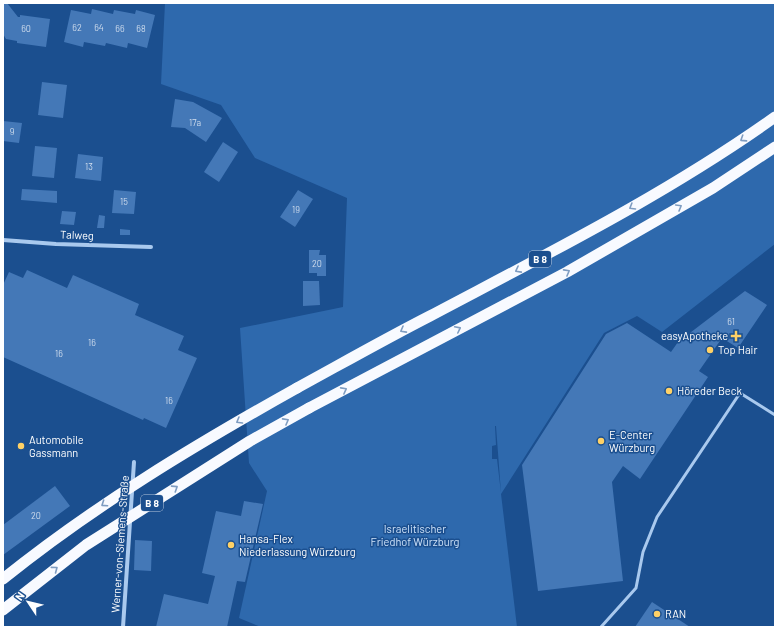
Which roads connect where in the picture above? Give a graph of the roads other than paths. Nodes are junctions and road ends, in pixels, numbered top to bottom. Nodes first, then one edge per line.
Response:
1 (775, 117) edge
2 (775, 147) edge
3 (3, 240) edge
4 (150, 247) dead end
5 (775, 415) edge
6 (134, 462) dead end
7 (3, 579) edge
8 (3, 610) edge
9 (123, 627) edge
10 (601, 627) edge

1 -> 7 highway, B 8, bridge
8 -> 2 highway, B 8, bridge
3 - 4 street, Talweg
5 - 10 lane
6 - 9 street, Werner-von-Siemens-Straße

